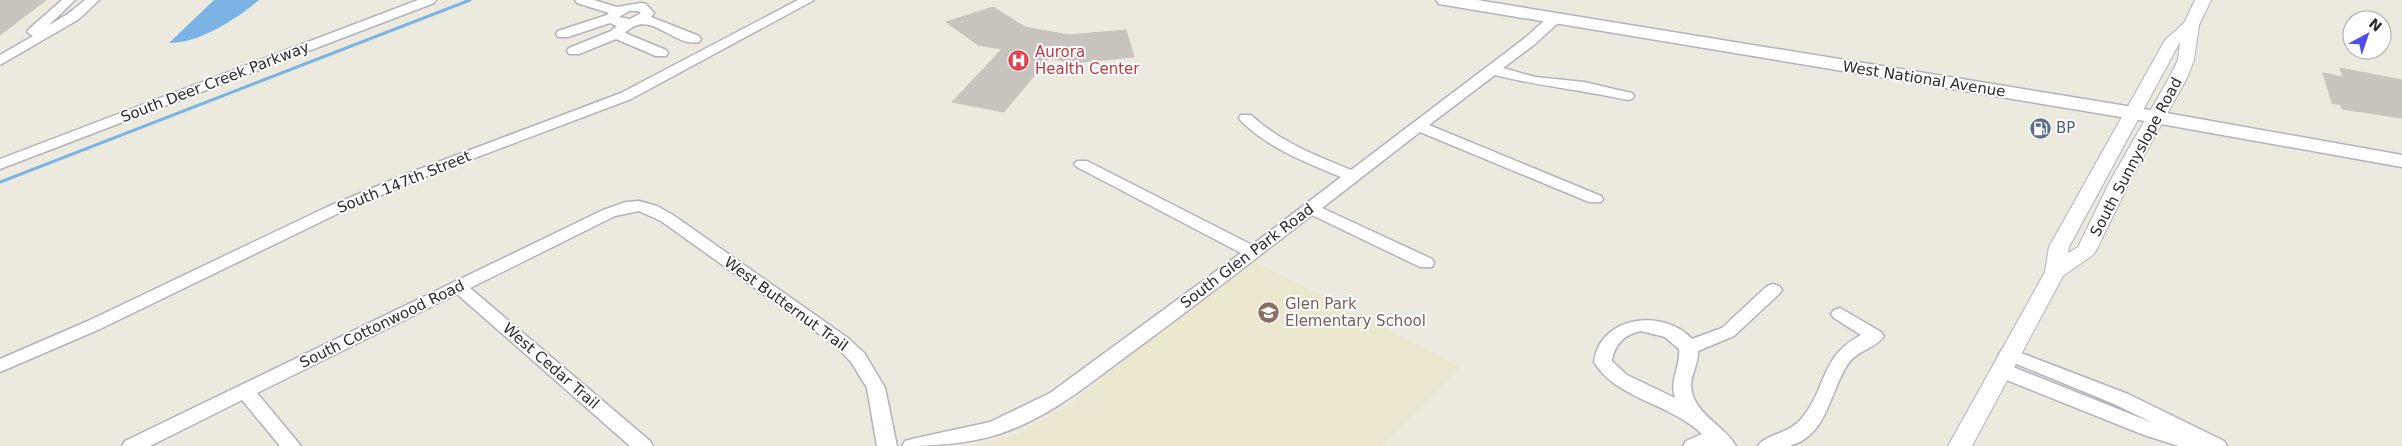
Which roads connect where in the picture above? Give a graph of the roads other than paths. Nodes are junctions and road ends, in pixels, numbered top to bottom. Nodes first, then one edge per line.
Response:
1 (69, 0) edge
2 (93, 0) edge
3 (430, 0) edge
4 (581, 0) edge
5 (808, 0) edge
6 (1445, 0) edge
7 (2204, 0) edge
8 (641, 8) edge
9 (615, 15) junction
10 (1555, 18) junction
11 (627, 23) junction
12 (2191, 25) junction
13 (562, 34) dead end
14 (616, 34) junction
15 (694, 39) dead end
16 (574, 51) dead end
17 (13, 53) junction
18 (661, 53) dead end
19 (0, 61) edge
20 (1492, 70) junction
21 (1627, 96) dead end
22 (2132, 113) junction
23 (1246, 118) dead end
24 (2156, 118) junction
25 (1418, 126) junction
26 (2402, 161) edge
27 (0, 164) edge
28 (1082, 164) dead end
29 (1352, 176) junction
30 (1595, 199) dead end
31 (633, 205) joint
32 (1310, 208) junction
33 (1253, 252) junction
34 (1426, 263) dead end
35 (2055, 272) junction
36 (459, 287) junction
37 (1773, 290) dead end
38 (1840, 314) dead end
39 (1688, 348) junction
40 (2005, 362) junction
41 (0, 366) edge
42 (245, 391) junction
43 (1699, 420) junction
44 (1721, 441) edge
45 (132, 446) edge
46 (291, 446) edge
47 (643, 446) edge
48 (887, 446) edge
49 (912, 446) edge
50 (1693, 446) edge
51 (1768, 446) edge
52 (1960, 446) edge
53 (2204, 446) edge
54 (2216, 446) edge

1 - 17 street
2 - 17 street
3 - 27 street, South Deer Creek Parkway
4 - 9 street
5 - 41 street, South 147th Street
6 - 10 main road, West National Avenue
7 - 12 street, South Sunnyslope Road
8 - 9 street
8 - 11 street
8 - 15 street
9 - 11 street
9 - 13 street
10 - 20 street, South Glen Park Road
10 - 22 main road, West National Avenue
11 - 14 street
12 - 22 street, South Sunnyslope Road
12 - 24 street, South Sunnyslope Road
14 - 16 street
14 - 18 street
17 - 19 street
20 - 21 street
20 - 25 street, South Glen Park Road
22 - 24 main road, West National Avenue
22 - 35 street, South Sunnyslope Road
23 - 29 street
24 - 26 main road, West National Avenue
24 - 35 street, South Sunnyslope Road
25 - 29 street, South Glen Park Road
25 - 30 street
28 - 33 street
29 - 32 street, South Glen Park Road
31 - 36 street, South Cottonwood Road
31 - 48 street, West Butternut Trail
32 - 33 street, South Glen Park Road
32 - 34 street
33 - 49 street, South Glen Park Road
35 - 40 street, South Sunnyslope Road
36 - 42 street, South Cottonwood Road
36 - 47 street, West Cedar Trail
37 - 39 street
38 - 51 street
39 - 43 street
39 - 43 street
40 - 52 street, South Sunnyslope Road
40 - 53 street
40 - 54 street
42 - 45 street, South Cottonwood Road
42 - 46 street
43 - 44 street
44 - 50 street

